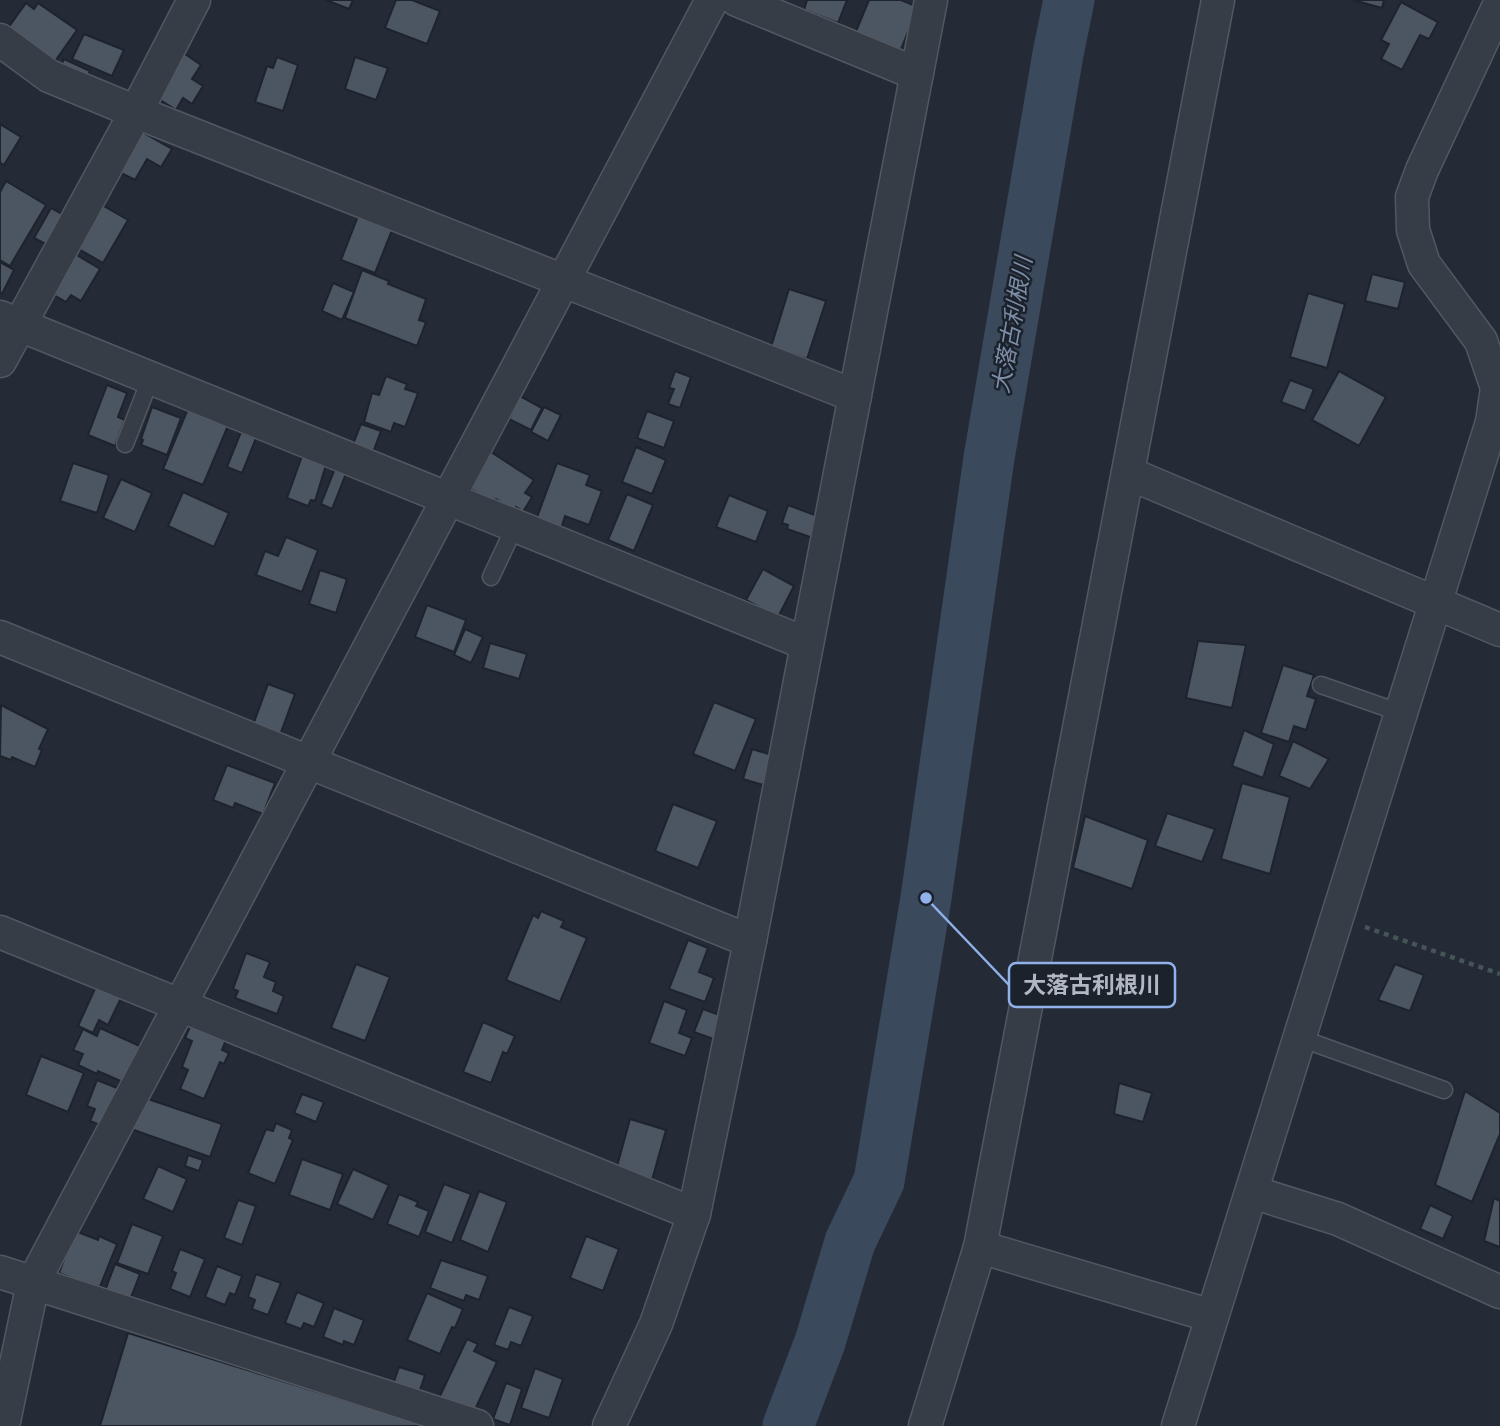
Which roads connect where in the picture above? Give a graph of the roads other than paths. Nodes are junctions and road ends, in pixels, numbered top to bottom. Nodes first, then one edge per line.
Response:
1 (194, 0) edge
2 (712, 0) edge
3 (737, 0) edge
4 (931, 0) edge
5 (1218, 0) edge
6 (1500, 2) edge
7 (0, 40) edge
8 (917, 74) junction
9 (136, 113) junction
10 (564, 281) junction
11 (11, 321) edge
12 (1490, 344) edge
13 (0, 361) edge
14 (151, 377) junction
15 (855, 396) junction
16 (124, 444) dead end
17 (1128, 473) junction
18 (448, 499) junction
19 (515, 526) junction
20 (491, 577) dead end
21 (1436, 601) junction
22 (1500, 630) edge
23 (0, 637) edge
24 (807, 644) junction
25 (1321, 685) dead end
26 (1401, 712) junction
27 (310, 762) junction
28 (0, 932) edge
29 (750, 940) junction
30 (181, 1006) junction
31 (1300, 1038) junction
32 (1444, 1090) dead end
33 (1252, 1192) junction
34 (694, 1213) junction
35 (980, 1247) junction
36 (0, 1272) edge
37 (33, 1283) junction
38 (1500, 1292) edge
39 (1212, 1316) junction
40 (3, 1426) edge
41 (477, 1426) edge
42 (609, 1426) edge
43 (925, 1426) edge
44 (1178, 1426) edge

1 - 9 street
2 - 10 street
3 - 8 street
4 - 8 street
5 - 17 street
6 - 12 street
7 - 9 street
8 - 15 street
9 - 10 street
9 - 11 street
10 - 15 street
10 - 18 street
11 - 13 street
11 - 14 street
12 - 21 street
14 - 16 lane
14 - 18 street
15 - 24 street
17 - 21 street
17 - 35 street
18 - 19 street
18 - 27 street
19 - 20 lane
19 - 24 street
21 - 22 street
21 - 26 street
23 - 27 street
24 - 29 street
25 - 26 lane
26 - 31 street
27 - 29 street
27 - 30 street
28 - 30 street
29 - 34 street
30 - 34 street
30 - 37 street
31 - 32 lane
31 - 33 street
33 - 38 street
33 - 39 street
34 - 42 street
35 - 39 street
35 - 43 street
36 - 37 street
37 - 40 street
37 - 41 street
39 - 44 street

